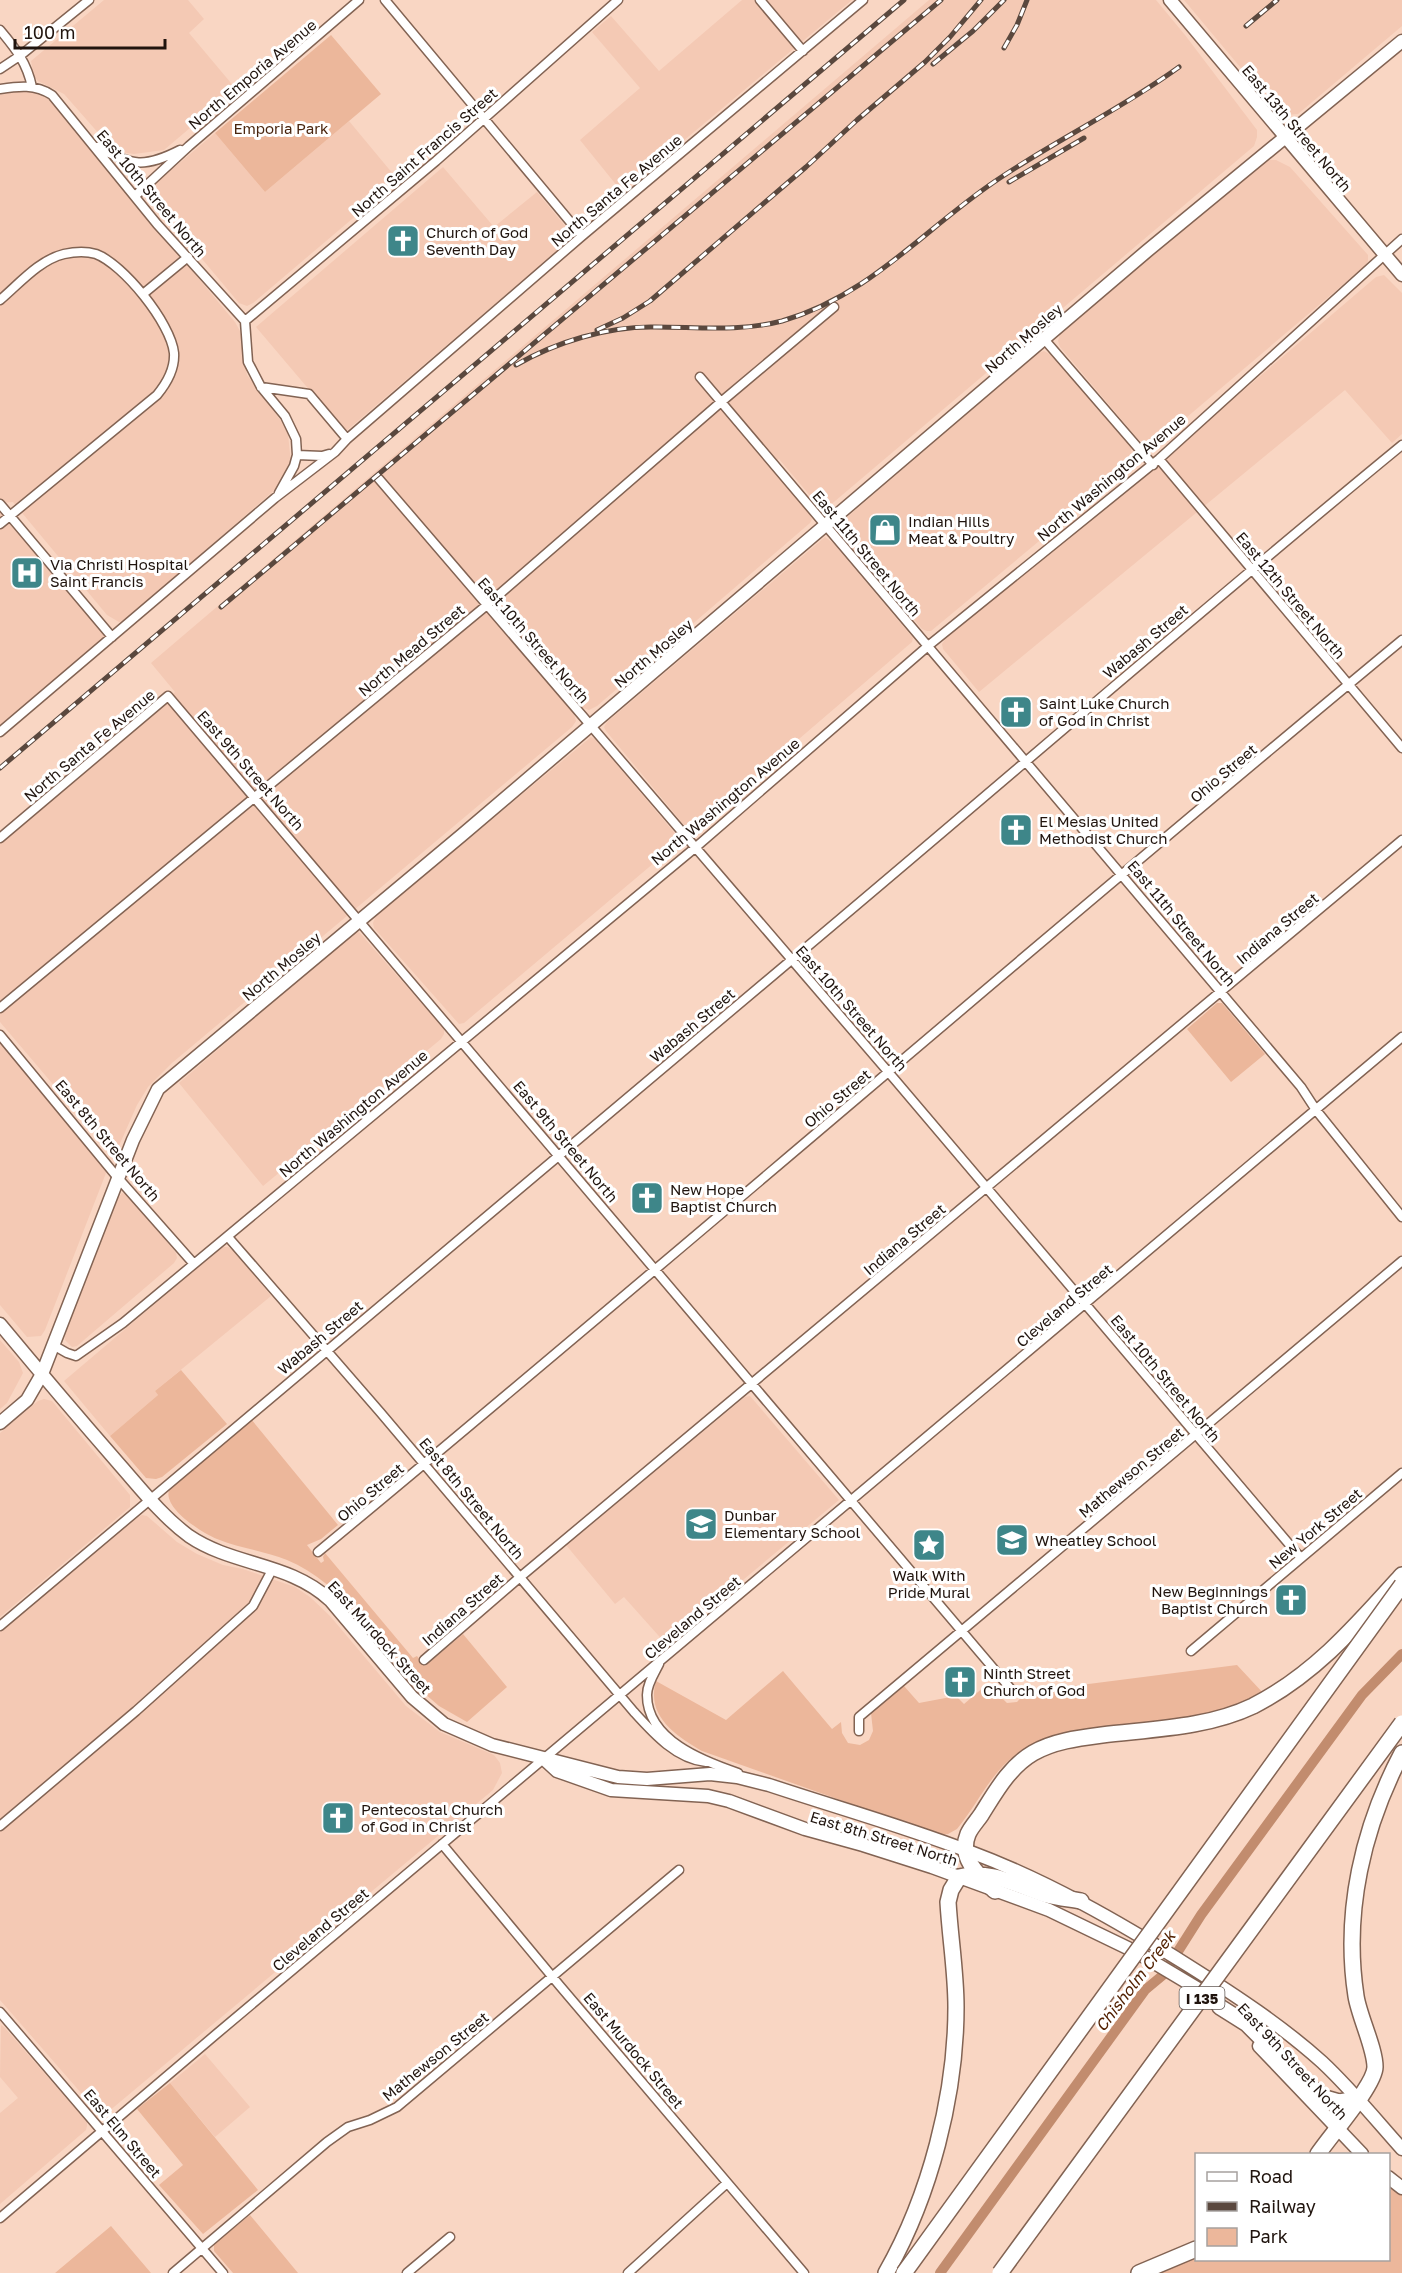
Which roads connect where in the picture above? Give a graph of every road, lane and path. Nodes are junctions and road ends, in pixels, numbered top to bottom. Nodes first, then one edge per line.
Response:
1 (89, 0) edge
2 (359, 0) edge
3 (385, 0) edge
4 (618, 0) edge
5 (760, 0) edge
6 (863, 0) edge
7 (1170, 0) edge
8 (0, 30) edge
9 (1402, 41) edge
10 (802, 51) junction
11 (21, 55) junction
12 (0, 69) edge
13 (33, 87) junction
14 (0, 89) edge
15 (484, 120) junction
16 (1286, 137) junction
17 (92, 143) junction
18 (189, 146) junction
19 (135, 196) junction
20 (582, 237) junction
21 (1402, 238) edge
22 (1384, 254) junction
23 (188, 257) junction
24 (1402, 275) edge
25 (143, 294) junction
26 (0, 300) edge
27 (834, 308) dead end
28 (245, 321) junction
29 (1044, 339) junction
30 (700, 377) dead end
31 (261, 387) junction
32 (721, 402) junction
33 (347, 439) junction
34 (1402, 445) edge
35 (335, 452) junction
36 (297, 455) junction
37 (1156, 462) junction
38 (380, 479) dead end
39 (275, 498) junction
40 (0, 504) edge
41 (10, 516) junction
42 (0, 524) edge
43 (826, 526) junction
44 (1252, 569) junction
45 (487, 605) junction
46 (112, 637) junction
47 (1402, 640) edge
48 (928, 646) junction
49 (1349, 685) junction
50 (168, 696) joint
51 (591, 726) junction
52 (0, 732) edge
53 (1402, 748) edge
54 (1026, 760) junction
55 (255, 798) junction
56 (0, 838) edge
57 (1402, 840) edge
58 (696, 847) junction
59 (1124, 875) junction
60 (360, 920) junction
61 (792, 959) junction
62 (1222, 992) junction
63 (0, 1008) edge
64 (0, 1035) edge
65 (1402, 1037) edge
66 (462, 1042) junction
67 (888, 1072) junction
68 (1316, 1110) junction
69 (558, 1155) junction
70 (118, 1178) junction
71 (987, 1188) junction
72 (1402, 1217) edge
73 (228, 1237) junction
74 (1402, 1262) edge
75 (194, 1264) junction
76 (655, 1270) junction
77 (1086, 1304) junction
78 (0, 1324) edge
79 (53, 1345) junction
80 (326, 1350) junction
81 (42, 1374) junction
82 (753, 1384) junction
83 (0, 1424) edge
84 (1197, 1434) junction
85 (424, 1464) junction
86 (1402, 1473) edge
87 (150, 1499) junction
88 (852, 1501) junction
89 (318, 1552) dead end
90 (1300, 1557) junction
91 (273, 1568) junction
92 (1402, 1575) edge
93 (519, 1578) junction
94 (1402, 1585) edge
95 (0, 1626) edge
96 (963, 1631) junction
97 (1191, 1651) dead end
98 (424, 1660) dead end
99 (660, 1662) junction
100 (1010, 1688) dead end
101 (620, 1695) junction
102 (1402, 1723) edge
103 (859, 1731) dead end
104 (1402, 1753) edge
105 (544, 1759) junction
106 (706, 1761) junction
107 (769, 1785) junction
108 (611, 1790) joint
109 (0, 1826) edge
110 (442, 1844) junction
111 (965, 1850) junction
112 (679, 1870) dead end
113 (978, 1874) junction
114 (959, 1877) junction
115 (995, 1891) junction
116 (1081, 1901) junction
117 (1146, 1939) joint
118 (1138, 1953) joint
119 (552, 1977) junction
120 (1220, 2007) junction
121 (1, 2015) edge
122 (1358, 2099) junction
123 (1336, 2129) junction
124 (103, 2130) junction
125 (1402, 2149) edge
126 (1319, 2153) edge
127 (1361, 2153) edge
128 (1390, 2178) edge
129 (727, 2183) junction
130 (1402, 2188) edge
131 (0, 2218) edge
132 (450, 2237) dead end
133 (202, 2248) junction
134 (1195, 2250) edge
135 (173, 2273) edge
136 (224, 2273) edge
137 (407, 2273) edge
138 (627, 2273) edge
139 (804, 2273) edge
140 (886, 2273) edge
141 (904, 2273) edge
142 (1000, 2273) edge
143 (1139, 2273) edge

1 - 11 street
2 - 18 street, North Emporia Avenue
3 - 15 street
4 - 15 street, North Saint Francis Street
5 - 10 street
6 - 10 street, North Santa Fe Avenue
7 - 16 street, East 13th Street North
8 - 11 street
9 - 16 street, North Mosley
10 - 20 street, North Santa Fe Avenue
11 - 12 street
11 - 13 street
13 - 14 street
13 - 17 street, East 10th Street North
15 - 20 street
15 - 28 street, North Saint Francis Street
16 - 22 street, East 13th Street North
16 - 29 street, North Mosley
17 - 18 street, North Emporia Avenue
17 - 19 street, East 10th Street North
18 - 19 street, North Emporia Avenue
19 - 23 street, East 10th Street North
20 - 33 street, North Santa Fe Avenue
21 - 22 street, North Washington Avenue
22 - 24 street, East 13th Street North
22 - 37 street, North Washington Avenue
23 - 25 street
23 - 28 street, East 10th Street North
25 - 26 street
25 - 41 street
27 - 32 street, North Mead Street
28 - 31 street
29 - 37 street, East 12th Street North
29 - 43 street, North Mosley
30 - 32 street, East 11th Street North
31 - 33 street
31 - 36 street
32 - 43 street, East 11th Street North
32 - 45 street, North Mead Street
33 - 35 street, North Santa Fe Avenue
34 - 44 street, Wabash Street
35 - 36 street
35 - 39 street, North Santa Fe Avenue
36 - 39 street
37 - 44 street, East 12th Street North
37 - 48 street, North Washington Avenue
38 - 45 street, East 10th Street North
39 - 46 street, North Santa Fe Avenue
40 - 41 street
41 - 42 street
41 - 46 street
43 - 48 street, East 11th Street North
43 - 51 street, North Mosley
44 - 49 street, East 12th Street North
44 - 54 street, Wabash Street
45 - 51 street, East 10th Street North
45 - 55 street, North Mead Street
46 - 52 street, North Santa Fe Avenue
47 - 49 street, Ohio Street
48 - 54 street, East 11th Street North
48 - 58 street, North Washington Avenue
49 - 53 street, East 12th Street North
49 - 59 street, Ohio Street
50 - 55 street, East 9th Street North
50 - 56 street, North Santa Fe Avenue
51 - 58 street, East 10th Street North
51 - 60 street, North Mosley
54 - 59 street, East 11th Street North
54 - 61 street, Wabash Street
55 - 60 street, East 9th Street North
55 - 63 street, North Mead Street
57 - 62 street, Indiana Street
58 - 61 street, East 10th Street North
58 - 66 street, North Washington Avenue
59 - 62 street, East 11th Street North
59 - 67 street, Ohio Street
60 - 66 street, East 9th Street North
60 - 70 street, North Mosley
61 - 67 street, East 10th Street North
61 - 69 street, Wabash Street
62 - 68 street, East 11th Street North
62 - 71 street, Indiana Street
64 - 70 street, East 8th Street North
65 - 68 street, Cleveland Street
66 - 69 street, East 9th Street North
66 - 73 street, North Washington Avenue
67 - 71 street, East 10th Street North
67 - 76 street, Ohio Street
68 - 72 street, East 11th Street North
68 - 77 street, Cleveland Street
69 - 76 street, East 9th Street North
69 - 80 street, Wabash Street
70 - 75 street, East 8th Street North
70 - 79 street, North Mosley
71 - 77 street, East 10th Street North
71 - 82 street, Indiana Street
73 - 75 street, North Washington Avenue
73 - 80 street, East 8th Street North
74 - 84 street, Mathewson Street
75 - 79 street, North Washington Avenue
76 - 82 street, East 9th Street North
76 - 85 street, Ohio Street
77 - 84 street, East 10th Street North
77 - 88 street, Cleveland Street
78 - 81 street, East Murdock Street
79 - 81 street, North Mosley
80 - 85 street, East 8th Street North
80 - 87 street, Wabash Street
81 - 83 street
81 - 87 street, East Murdock Street
82 - 88 street, East 9th Street North
82 - 93 street, Indiana Street
84 - 90 street, East 10th Street North
84 - 96 street, Mathewson Street
85 - 89 street, Ohio Street
85 - 93 street, East 8th Street North
86 - 90 street, New York Street
87 - 91 street, East Murdock Street
87 - 95 street, Wabash Street
88 - 96 street, East 9th Street North
88 - 99 street, Cleveland Street
90 - 97 street, New York Street
91 - 105 street, East Murdock Street
91 - 109 street
92 - 111 highway
93 - 98 street, Indiana Street
93 - 101 street, East 8th Street North
94 - 141 highway, bridge
96 - 100 street, East 9th Street North
96 - 103 street, Mathewson Street
99 - 101 street, Cleveland Street
99 - 106 street, East 8th Street North
101 - 105 street, Cleveland Street
101 - 106 street, East 8th Street North
102 - 142 highway, I 135, bridge
104 - 122 highway
105 - 107 street, East Murdock Street
105 - 108 street, East Murdock Street
105 - 110 street, Cleveland Street
106 - 107 street, East 8th Street North
107 - 111 street, East 8th Street North
108 - 114 street, East 8th Street North
110 - 119 street, East Murdock Street
110 - 124 street, Cleveland Street
111 - 113 highway
111 - 116 street, East 8th Street North
112 - 119 street, Mathewson Street
113 - 114 highway
113 - 115 highway
113 - 116 highway
114 - 115 street, East 8th Street North
114 - 140 highway
115 - 118 street, East 8th Street North
116 - 117 street, East 8th Street North
117 - 122 street, East 9th Street North
118 - 120 street, East 9th Street North
119 - 129 street, East Murdock Street
119 - 133 street, Mathewson Street
120 - 122 highway
120 - 123 street, East 9th Street North
121 - 124 street, East Elm Street
122 - 123 highway
122 - 125 street, East 9th Street North
123 - 126 highway
123 - 127 street, East 9th Street North
124 - 131 street, Cleveland Street
124 - 133 street, East Elm Street
128 - 130 street
129 - 138 street
129 - 139 street, East Murdock Street
132 - 137 street
133 - 135 street, Mathewson Street
133 - 136 street, East Elm Street
134 - 143 highway

